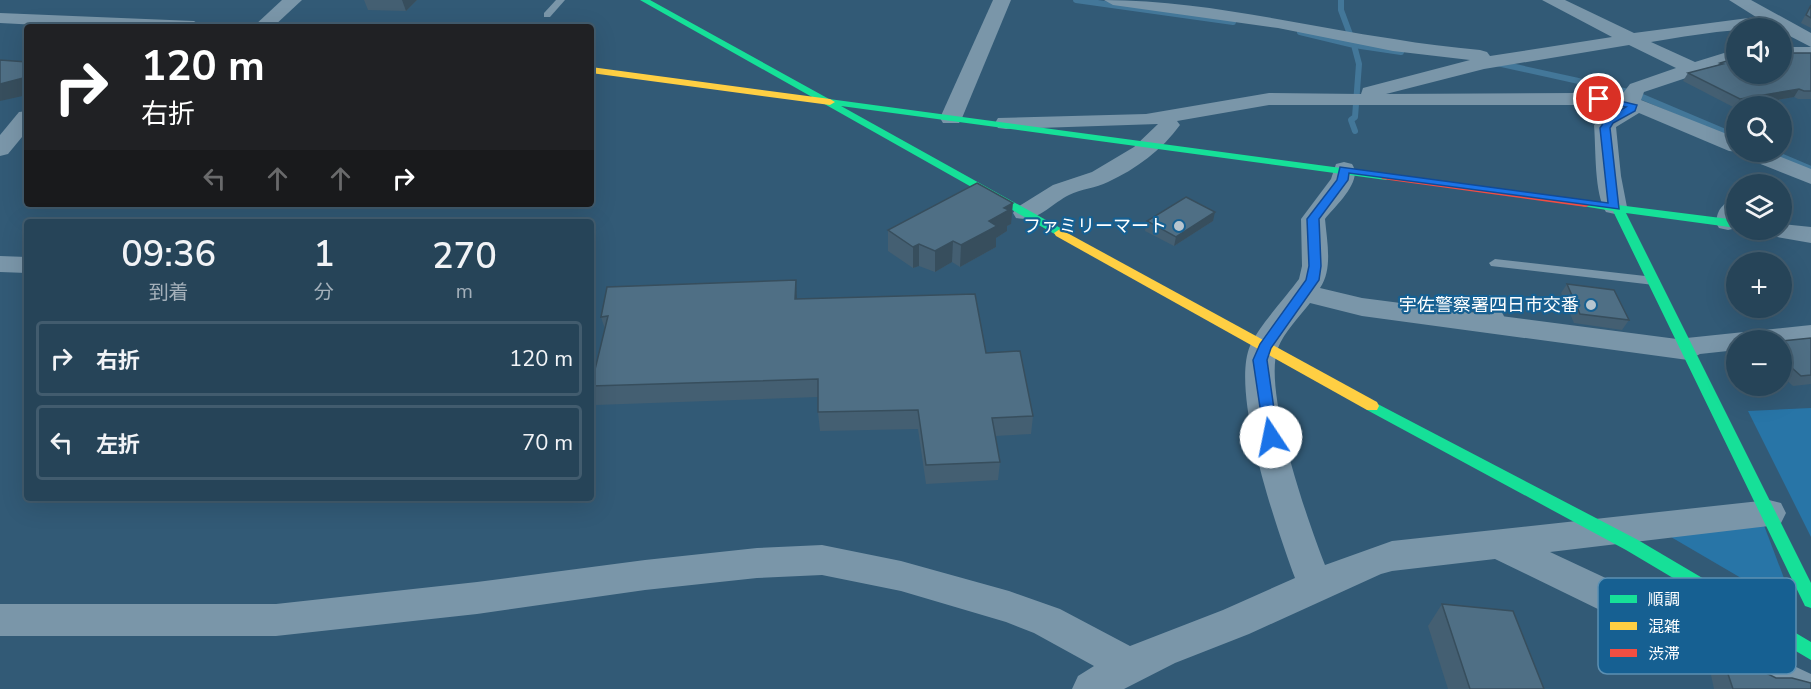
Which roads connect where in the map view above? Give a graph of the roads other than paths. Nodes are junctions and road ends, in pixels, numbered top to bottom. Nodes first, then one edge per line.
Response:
1 (293, 0) edge
2 (561, 0) edge
3 (644, 0) edge
4 (1002, 0) edge
5 (1113, 0) edge
6 (1260, 0) edge
7 (1551, 0) edge
8 (1738, 0) edge
9 (547, 15) dead end
10 (0, 18) edge
11 (1771, 18) edge
12 (1278, 23) junction
13 (123, 24) edge
14 (265, 24) edge
15 (1726, 25) edge
16 (1792, 30) edge
17 (1633, 39) junction
18 (1811, 41) edge
19 (1792, 53) edge
20 (1811, 53) edge
21 (1726, 59) edge
22 (1499, 60) junction
23 (594, 70) edge
24 (1695, 70) junction
25 (1346, 99) junction
26 (826, 102) junction
27 (1630, 103) junction
28 (1172, 117) junction
29 (951, 118) junction
30 (24, 121) edge
31 (985, 123) junction
32 (1726, 142) edge
33 (1152, 144) junction
34 (0, 149) edge
35 (1774, 162) edge
36 (1344, 169) junction
37 (1807, 176) edge
38 (1792, 180) edge
39 (1616, 207) junction
40 (1025, 213) junction
41 (1726, 217) edge
42 (1792, 232) edge
43 (1811, 235) edge
44 (1495, 262) dead end
45 (0, 264) edge
46 (24, 265) edge
47 (1654, 281) junction
48 (1305, 293) junction
49 (1490, 299) dead end
50 (1501, 325) junction
51 (1811, 334) edge
52 (1792, 336) edge
53 (1726, 343) edge
54 (1264, 347) junction
55 (1687, 348) junction
56 (1769, 513) junction
57 (1607, 532) junction
58 (1497, 544) junction
59 (1685, 578) edge
60 (1316, 584) junction
61 (1598, 592) edge
62 (1811, 601) edge
63 (0, 620) edge
64 (1796, 643) edge
65 (1811, 652) edge
66 (1127, 664) junction
67 (1770, 674) edge
68 (1092, 689) edge
69 (1802, 689) edge

1 - 14 street
2 - 9 lane
3 - 26 street
4 - 29 street
5 - 12 street
6 - 12 street
7 - 17 street
8 - 11 street
10 - 13 street
12 - 22 street
15 - 17 street
16 - 18 street
17 - 22 street
17 - 24 street
19 - 20 street
21 - 24 street
22 - 25 street
23 - 26 street
24 - 27 street
25 - 27 street
25 - 28 street
26 - 29 street
26 - 40 street
27 - 32 street
27 - 39 street
28 - 31 street
28 - 33 street
29 - 31 street
30 - 34 street
31 - 33 street
33 - 36 street
33 - 40 street
35 - 37 street
36 - 39 street
36 - 48 street
37 - 38 street
39 - 41 street
39 - 47 street
40 - 54 street
42 - 43 street
44 - 47 lane
45 - 46 street
47 - 55 street
48 - 50 street
48 - 54 street
49 - 50 lane
50 - 55 street
51 - 52 street
53 - 55 street
54 - 57 street
54 - 60 street
55 - 56 street
56 - 57 street
56 - 62 street
57 - 58 street
57 - 59 street
58 - 60 street
58 - 61 street
60 - 66 street
63 - 66 street
64 - 65 street
66 - 68 street
67 - 69 street

